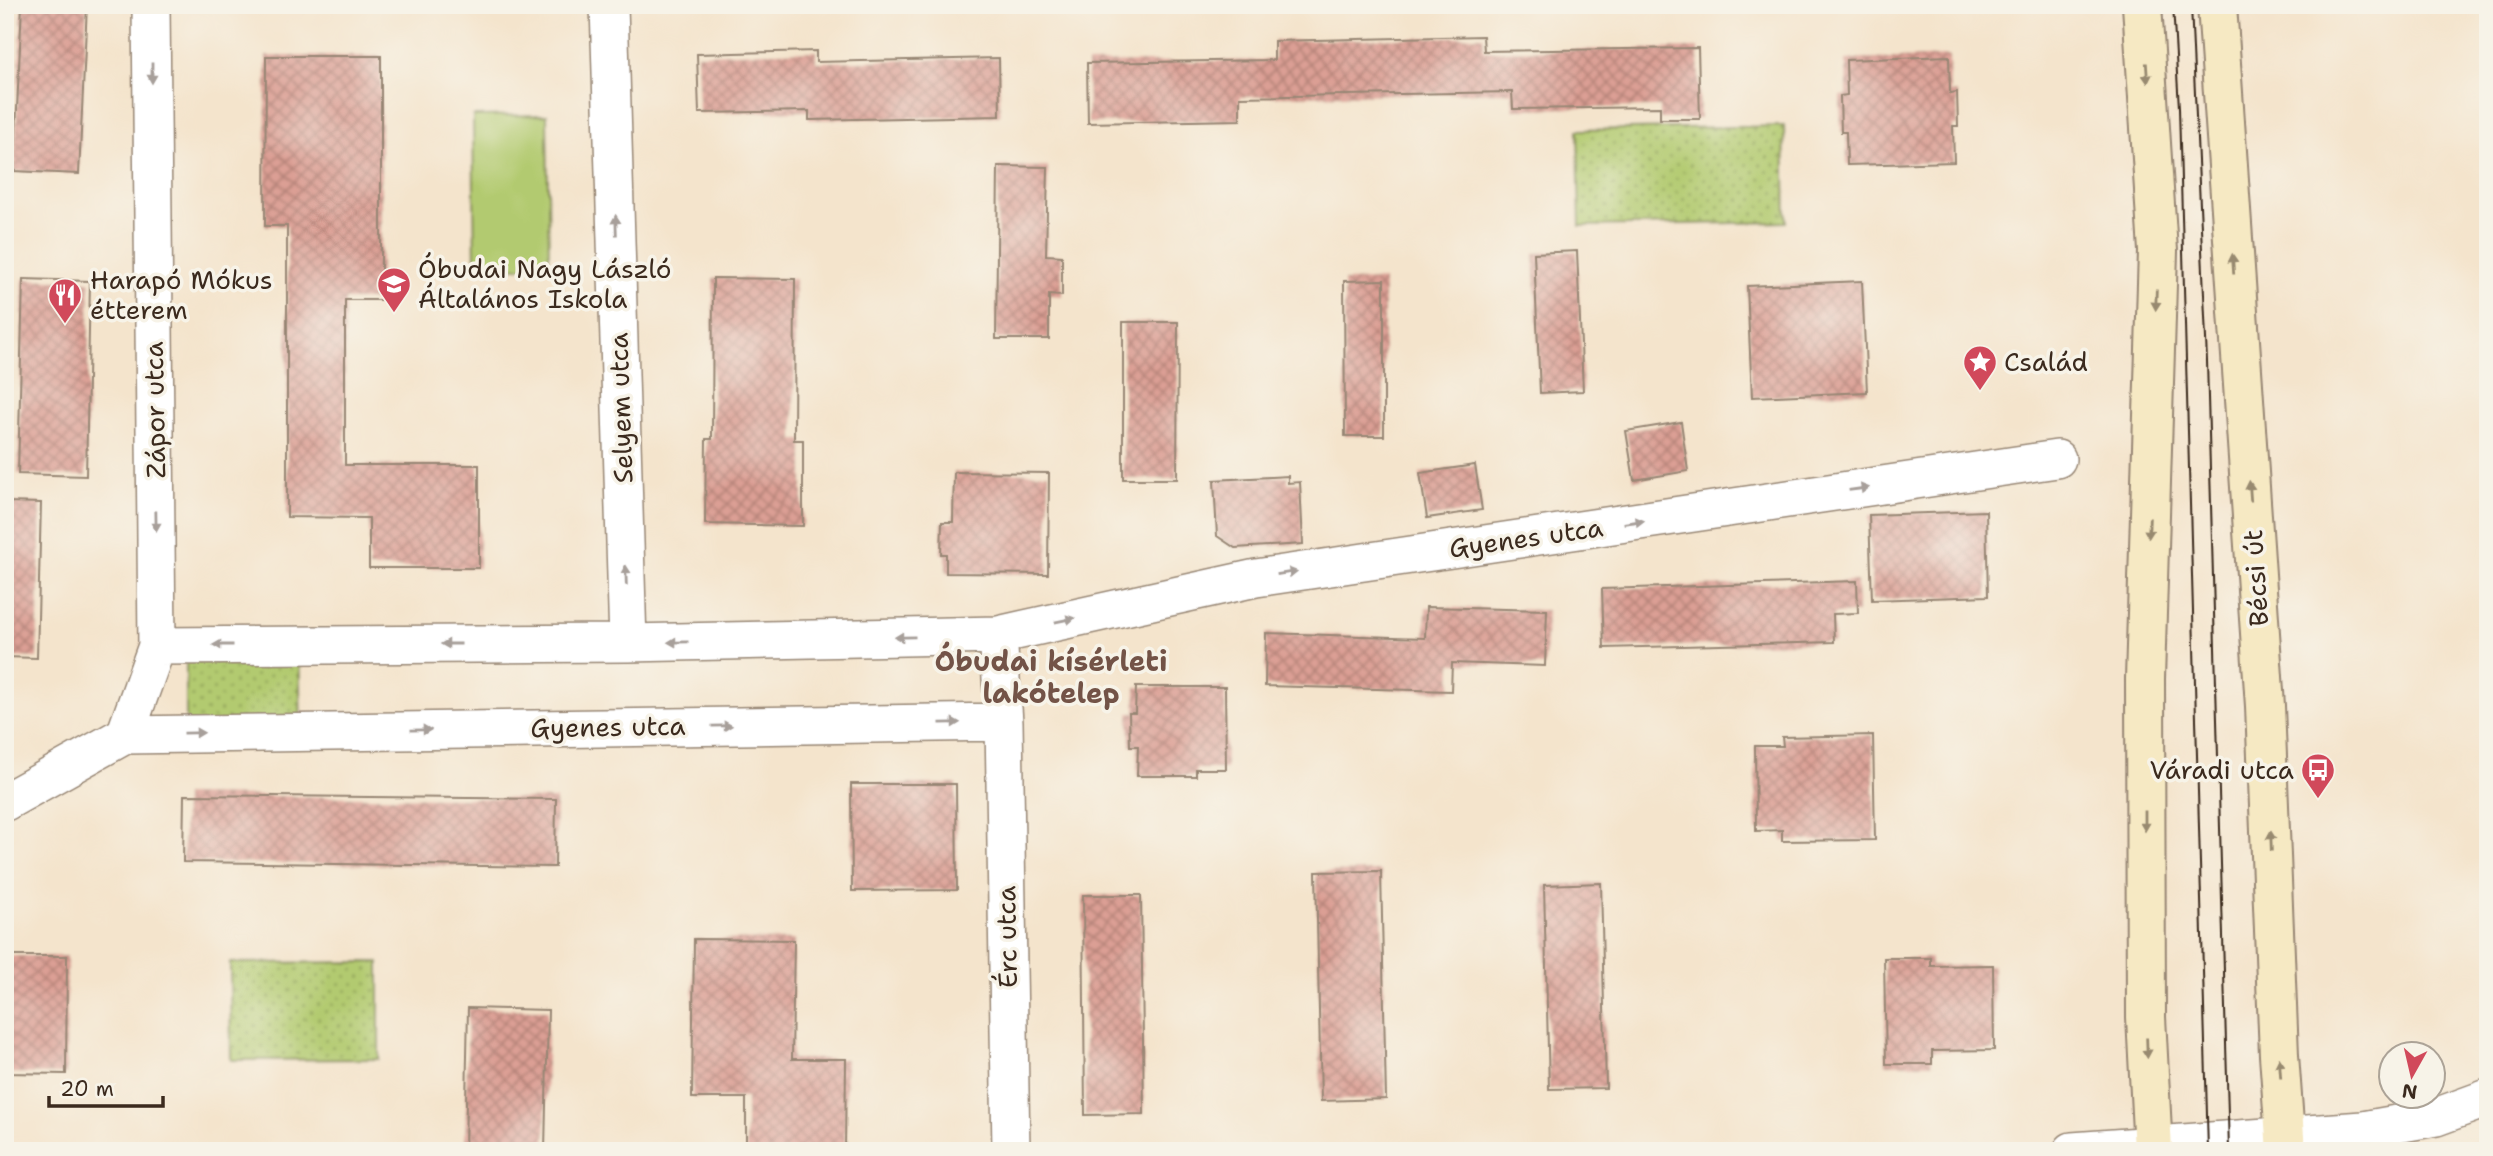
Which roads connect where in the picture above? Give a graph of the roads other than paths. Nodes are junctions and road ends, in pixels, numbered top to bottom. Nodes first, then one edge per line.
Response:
1 (151, 5) edge
2 (609, 5) edge
3 (2142, 5) edge
4 (2217, 5) edge
5 (2057, 459) dead end
6 (998, 635) junction
7 (628, 643) junction
8 (157, 646) junction
9 (1004, 722) junction
10 (125, 735) junction
11 (5, 802) edge
12 (2488, 1098) edge
13 (2286, 1143) edge
14 (2153, 1149) edge
15 (1012, 1151) edge
16 (2072, 1151) edge

1 -> 8 street, Zápor utca
7 -> 2 street, Selyem utca
3 -> 14 main road
13 -> 4 main road, Bécsi út
6 -> 5 street, Gyenes utca
6 -> 7 street, Gyenes utca
6 - 9 street
7 -> 8 street, Gyenes utca
8 - 10 street
10 -> 9 street, Gyenes utca
9 - 15 street, Érc utca
10 - 11 street, Gyenes utca
12 - 13 street
13 - 14 street
14 - 16 street

